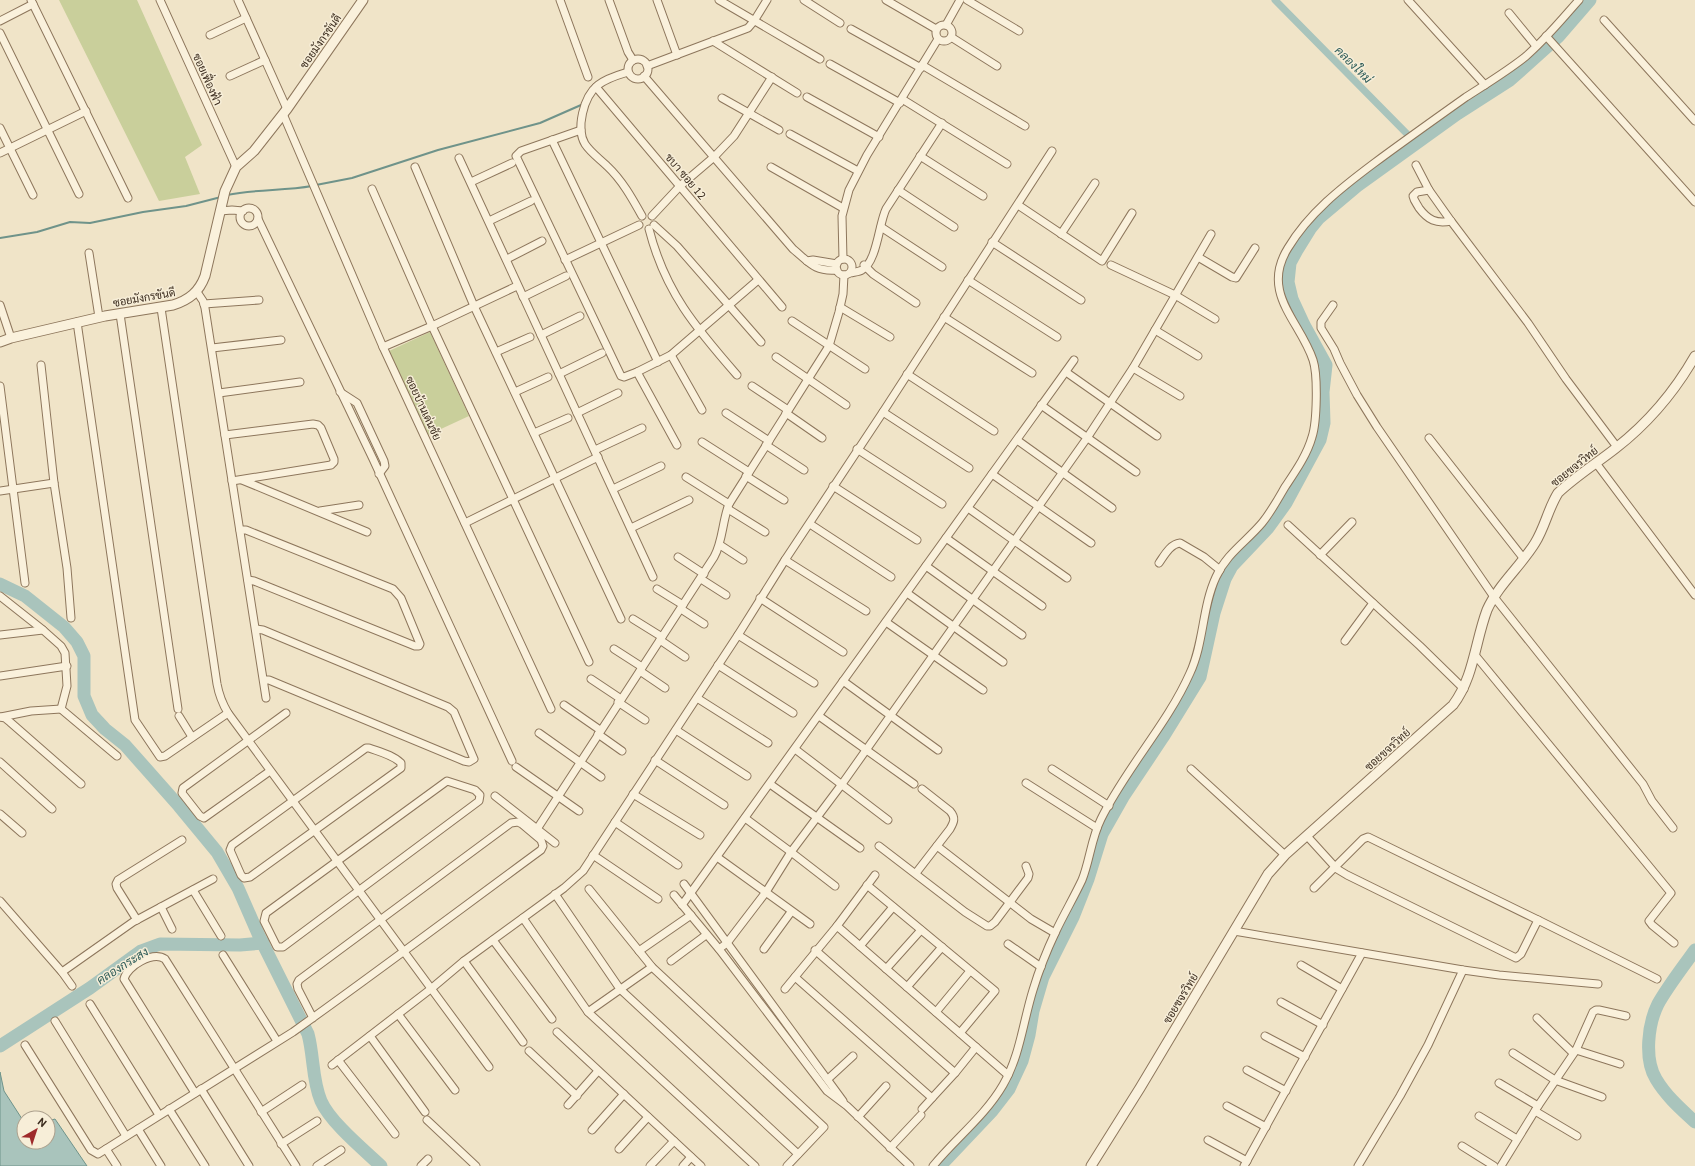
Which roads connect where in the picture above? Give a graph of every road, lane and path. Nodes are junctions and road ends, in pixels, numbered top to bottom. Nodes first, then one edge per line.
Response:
1 (160, 0) edge
2 (238, 0) edge
3 (363, 0) edge
4 (560, 0) edge
5 (609, 0) edge
6 (657, 0) edge
7 (719, 0) edge
8 (768, 0) edge
9 (804, 0) edge
10 (886, 0) edge
11 (960, 0) edge
12 (967, 0) edge
13 (1408, 0) edge
14 (1579, 0) edge
15 (32, 2) edge
16 (1509, 13) dead end
17 (246, 18) junction
18 (1604, 20) dead end
19 (0, 21) edge
20 (754, 22) junction
21 (840, 22) dead end
22 (946, 25) junction
23 (851, 29) dead end
24 (936, 29) junction
25 (1019, 31) dead end
26 (0, 33) edge
27 (210, 35) dead end
28 (951, 37) junction
29 (1548, 37) junction
30 (938, 39) junction
31 (713, 41) junction
32 (1536, 46) junction
33 (677, 55) junction
34 (820, 59) dead end
35 (265, 60) junction
36 (633, 60) junction
37 (830, 64) dead end
38 (647, 66) junction
39 (921, 66) junction
40 (997, 66) dead end
41 (628, 72) junction
42 (230, 76) dead end
43 (644, 76) junction
44 (588, 77) dead end
45 (772, 77) junction
46 (1485, 85) junction
47 (596, 87) junction
48 (797, 93) dead end
49 (807, 97) dead end
50 (722, 98) dead end
51 (901, 101) junction
52 (86, 111) junction
53 (285, 111) junction
54 (750, 112) junction
55 (1695, 121) edge
56 (942, 123) junction
57 (1024, 126) dead end
58 (0, 128) edge
59 (48, 128) junction
60 (580, 130) junction
61 (780, 130) dead end
62 (790, 134) dead end
63 (879, 137) junction
64 (552, 140) junction
65 (9, 148) junction
66 (1052, 151) dead end
67 (0, 153) edge
68 (920, 156) junction
69 (714, 157) junction
70 (459, 158) dead end
71 (512, 163) dead end
72 (1007, 164) dead end
73 (1416, 165) dead end
74 (236, 167) junction
75 (415, 167) dead end
76 (771, 167) dead end
77 (858, 171) junction
78 (470, 182) junction
79 (1095, 183) dead end
80 (680, 186) junction
81 (372, 188) dead end
82 (898, 190) junction
83 (1429, 190) junction
84 (79, 194) dead end
85 (33, 195) dead end
86 (983, 196) dead end
87 (128, 198) dead end
88 (530, 201) dead end
89 (1695, 202) edge
90 (1018, 205) junction
91 (221, 206) junction
92 (843, 208) junction
93 (243, 211) junction
94 (1132, 213) dead end
95 (642, 216) junction
96 (652, 216) junction
97 (258, 220) junction
98 (489, 221) junction
99 (1450, 221) junction
100 (639, 225) junction
101 (652, 227) junction
102 (881, 227) junction
103 (954, 227) dead end
104 (1061, 234) junction
105 (1211, 234) dead end
106 (542, 241) dead end
107 (992, 242) junction
108 (601, 243) junction
109 (1255, 248) dead end
110 (89, 253) dead end
111 (1198, 257) junction
112 (507, 259) junction
113 (843, 259) junction
114 (565, 260) junction
115 (866, 263) junction
116 (1111, 265) dead end
117 (837, 267) junction
118 (942, 267) dead end
119 (849, 271) junction
120 (566, 276) dead end
121 (758, 280) junction
122 (968, 280) junction
123 (517, 286) junction
124 (197, 292) junction
125 (1175, 295) junction
126 (523, 297) junction
127 (260, 300) dead end
128 (1081, 300) dead end
129 (916, 303) dead end
130 (204, 304) junction
131 (0, 305) edge
132 (1333, 305) dead end
133 (474, 306) junction
134 (729, 306) junction
135 (782, 307) dead end
136 (840, 307) junction
137 (161, 308) junction
138 (120, 314) junction
139 (580, 316) dead end
140 (99, 317) junction
141 (944, 317) junction
142 (1215, 319) dead end
143 (792, 321) dead end
144 (77, 322) junction
145 (432, 326) junction
146 (1155, 330) junction
147 (699, 331) junction
148 (541, 335) junction
149 (530, 337) dead end
150 (890, 337) dead end
151 (1057, 337) dead end
152 (10, 338) junction
153 (281, 340) dead end
154 (0, 342) edge
155 (761, 342) dead end
156 (829, 346) junction
157 (383, 347) junction
158 (212, 348) junction
159 (496, 352) junction
160 (602, 353) dead end
161 (671, 355) junction
162 (1198, 356) dead end
163 (1695, 356) edge
164 (776, 357) dead end
165 (1074, 360) dead end
166 (658, 362) junction
167 (41, 365) dead end
168 (1133, 368) junction
169 (864, 369) dead end
170 (637, 372) junction
171 (1066, 372) junction
172 (1032, 373) dead end
173 (559, 374) junction
174 (907, 374) junction
175 (737, 375) dead end
176 (548, 377) dead end
177 (809, 379) junction
178 (300, 382) dead end
179 (0, 386) edge
180 (752, 386) dead end
181 (340, 392) junction
182 (515, 392) junction
183 (219, 393) junction
184 (618, 393) dead end
185 (1180, 396) dead end
186 (1111, 403) junction
187 (846, 405) dead end
188 (1041, 406) junction
189 (702, 410) dead end
190 (787, 411) junction
191 (577, 412) junction
192 (883, 412) junction
193 (726, 413) dead end
194 (568, 418) dead end
195 (642, 428) dead end
196 (994, 431) dead end
197 (534, 433) junction
198 (225, 435) junction
199 (1157, 436) dead end
200 (822, 438) dead end
201 (1087, 438) junction
202 (1429, 438) dead end
203 (1017, 440) junction
204 (702, 442) dead end
205 (767, 443) junction
206 (677, 445) dead end
207 (1617, 447) junction
208 (857, 449) junction
209 (594, 450) junction
210 (598, 458) junction
211 (1596, 463) junction
212 (661, 466) dead end
213 (969, 468) dead end
214 (804, 470) dead end
215 (1063, 472) junction
216 (1136, 472) dead end
217 (379, 474) junction
218 (748, 474) junction
219 (992, 474) junction
220 (686, 477) dead end
221 (556, 478) junction
222 (241, 479) junction
223 (232, 481) junction
224 (54, 483) junction
225 (834, 486) junction
226 (613, 489) junction
227 (13, 490) junction
228 (0, 491) edge
229 (513, 499) junction
230 (689, 500) dead end
231 (784, 500) dead end
232 (942, 504) dead end
233 (359, 505) dead end
234 (728, 506) junction
235 (1038, 506) junction
236 (968, 508) junction
237 (1112, 508) dead end
238 (319, 512) junction
239 (1352, 522) dead end
240 (464, 523) junction
241 (810, 524) junction
242 (1288, 525) dead end
243 (631, 528) junction
244 (240, 530) junction
245 (367, 532) dead end
246 (765, 532) dead end
247 (946, 538) junction
248 (917, 540) dead end
249 (1014, 541) junction
250 (1091, 543) dead end
251 (720, 545) junction
252 (1320, 555) junction
253 (678, 558) dead end
254 (1524, 559) junction
255 (743, 560) dead end
256 (785, 560) junction
257 (1159, 563) dead end
258 (926, 566) junction
259 (1220, 570) junction
260 (992, 572) junction
261 (702, 576) junction
262 (653, 577) dead end
263 (891, 577) dead end
264 (1067, 578) dead end
265 (248, 580) junction
266 (25, 583) dead end
267 (657, 590) dead end
268 (907, 593) junction
269 (1695, 595) edge
270 (0, 596) edge
271 (726, 596) dead end
272 (1494, 597) junction
273 (760, 598) junction
274 (973, 599) junction
275 (1373, 603) junction
276 (1042, 606) dead end
277 (682, 607) junction
278 (866, 611) dead end
279 (72, 618) dead end
280 (633, 618) dead end
281 (621, 619) dead end
282 (886, 622) junction
283 (704, 624) dead end
284 (954, 627) junction
285 (256, 629) junction
286 (43, 630) junction
287 (0, 635) edge
288 (738, 635) junction
289 (1022, 635) dead end
290 (661, 639) junction
291 (1345, 642) dead end
292 (614, 649) dead end
293 (844, 652) dead end
294 (934, 654) junction
295 (1475, 656) junction
296 (685, 658) dead end
297 (589, 662) dead end
298 (1003, 662) dead end
299 (718, 665) junction
300 (67, 666) junction
301 (641, 669) junction
302 (0, 676) edge
303 (591, 679) dead end
304 (264, 680) junction
305 (843, 681) junction
306 (814, 683) dead end
307 (665, 688) dead end
308 (1464, 689) junction
309 (984, 690) dead end
310 (266, 698) dead end
311 (697, 698) junction
312 (620, 701) junction
313 (564, 704) dead end
314 (60, 709) junction
315 (551, 709) dead end
316 (228, 713) junction
317 (794, 713) dead end
318 (286, 714) dead end
319 (891, 715) junction
320 (819, 716) junction
321 (0, 717) edge
322 (644, 720) dead end
323 (676, 730) junction
324 (599, 732) junction
325 (539, 733) dead end
326 (192, 737) junction
327 (249, 742) junction
328 (768, 744) dead end
329 (795, 749) junction
330 (866, 750) junction
331 (938, 750) dead end
332 (622, 751) dead end
333 (117, 756) dead end
334 (655, 760) junction
335 (0, 762) edge
336 (580, 762) junction
337 (1052, 769) dead end
338 (1191, 769) dead end
339 (270, 771) junction
340 (747, 776) dead end
341 (602, 777) dead end
342 (1026, 783) dead end
343 (81, 784) dead end
344 (770, 784) junction
345 (842, 784) junction
346 (914, 784) dead end
347 (922, 789) dead end
348 (633, 794) junction
349 (495, 796) dead end
350 (558, 797) junction
351 (292, 800) junction
352 (724, 805) dead end
353 (1109, 806) junction
354 (52, 809) dead end
355 (579, 811) dead end
356 (0, 814) edge
357 (817, 817) junction
358 (745, 818) junction
359 (888, 820) dead end
360 (615, 822) junction
361 (1097, 828) junction
362 (1673, 828) dead end
363 (537, 829) junction
364 (315, 831) junction
365 (22, 833) dead end
366 (700, 835) dead end
367 (1306, 836) junction
368 (182, 840) dead end
369 (555, 843) dead end
370 (879, 846) dead end
371 (937, 846) junction
372 (860, 848) dead end
373 (791, 852) junction
374 (593, 855) junction
375 (1285, 855) junction
376 (717, 857) junction
377 (337, 860) junction
378 (678, 865) dead end
379 (1026, 866) dead end
380 (1334, 867) junction
381 (916, 873) junction
382 (875, 875) dead end
383 (213, 879) dead end
384 (684, 884) dead end
385 (867, 885) junction
386 (835, 886) dead end
387 (1314, 888) dead end
388 (589, 889) dead end
389 (192, 890) junction
390 (359, 890) junction
391 (766, 892) junction
392 (555, 894) junction
393 (690, 894) junction
394 (674, 895) dead end
395 (658, 899) dead end
396 (0, 901) edge
397 (1010, 902) junction
398 (682, 905) junction
399 (161, 907) junction
400 (893, 907) junction
401 (791, 912) junction
402 (691, 915) junction
403 (523, 918) junction
404 (137, 920) junction
405 (381, 920) junction
406 (1538, 920) junction
407 (810, 924) dead end
408 (837, 926) junction
409 (172, 929) dead end
410 (921, 930) junction
411 (1234, 930) junction
412 (1055, 933) junction
413 (706, 935) junction
414 (221, 936) dead end
415 (493, 940) junction
416 (727, 943) junction
417 (1008, 944) dead end
418 (1674, 944) dead end
419 (860, 946) junction
420 (942, 947) junction
421 (764, 949) dead end
422 (719, 950) junction
423 (815, 950) junction
424 (404, 951) junction
425 (638, 951) junction
426 (1362, 953) junction
427 (223, 955) dead end
428 (464, 961) junction
429 (671, 961) dead end
430 (1301, 965) dead end
431 (652, 967) junction
432 (1041, 967) junction
433 (886, 969) junction
434 (1463, 970) junction
435 (970, 971) junction
436 (62, 972) junction
437 (795, 976) junction
438 (1657, 979) dead end
439 (1598, 984) dead end
440 (72, 986) dead end
441 (907, 987) junction
442 (432, 988) junction
443 (620, 989) junction
444 (785, 989) dead end
445 (1342, 989) junction
446 (1281, 1002) dead end
447 (90, 1004) dead end
448 (588, 1012) junction
449 (936, 1012) junction
450 (398, 1014) junction
451 (1626, 1016) dead end
452 (313, 1018) junction
453 (1537, 1018) dead end
454 (552, 1019) dead end
455 (55, 1021) dead end
456 (1323, 1025) junction
457 (557, 1032) dead end
458 (960, 1033) junction
459 (370, 1036) junction
460 (1265, 1036) dead end
461 (277, 1041) junction
462 (524, 1042) dead end
463 (25, 1045) dead end
464 (976, 1047) junction
465 (529, 1051) dead end
466 (1574, 1051) junction
467 (1513, 1053) dead end
468 (853, 1056) dead end
469 (1305, 1057) junction
470 (338, 1060) junction
471 (1620, 1064) dead end
472 (332, 1065) dead end
473 (489, 1067) dead end
474 (234, 1068) junction
475 (1246, 1070) dead end
476 (598, 1071) junction
477 (956, 1073) junction
478 (1008, 1075) junction
479 (828, 1079) junction
480 (1555, 1080) junction
481 (1498, 1083) dead end
482 (302, 1085) dead end
483 (886, 1086) dead end
484 (455, 1090) dead end
485 (198, 1091) junction
486 (1286, 1091) junction
487 (624, 1094) junction
488 (577, 1096) junction
489 (1602, 1097) dead end
490 (932, 1098) junction
491 (568, 1105) dead end
492 (847, 1106) junction
493 (1227, 1106) dead end
494 (1537, 1108) junction
495 (170, 1109) junction
496 (261, 1112) junction
497 (426, 1112) dead end
498 (159, 1115) junction
499 (1479, 1116) dead end
500 (648, 1117) junction
501 (858, 1117) junction
502 (427, 1120) dead end
503 (317, 1121) dead end
504 (1266, 1127) junction
505 (138, 1129) junction
506 (592, 1130) dead end
507 (395, 1134) dead end
508 (126, 1136) junction
509 (1577, 1136) dead end
510 (1517, 1139) junction
511 (1208, 1140) dead end
512 (674, 1141) junction
513 (282, 1144) junction
514 (1462, 1146) dead end
515 (890, 1148) junction
516 (106, 1149) junction
517 (619, 1149) dead end
518 (341, 1150) dead end
519 (798, 1154) junction
520 (691, 1157) junction
521 (428, 1159) dead end
522 (1245, 1164) edge
523 (1504, 1165) edge
524 (117, 1166) edge
525 (161, 1166) edge
526 (205, 1166) edge
527 (249, 1166) edge
528 (296, 1166) edge
529 (317, 1166) edge
530 (421, 1166) edge
531 (476, 1166) edge
532 (650, 1166) edge
533 (683, 1166) edge
534 (701, 1166) edge
535 (755, 1166) edge
536 (787, 1166) edge
537 (910, 1166) edge
538 (933, 1166) edge
539 (1091, 1166) edge
540 (1358, 1166) edge
541 (1494, 1166) edge

1 - 74 street, ซอยเฟื่องฟ้า
2 - 17 street, ซอยบ้านเด่นชัย
3 - 53 street, ซอยมังกรขันดี
4 - 44 street
5 - 36 street
6 - 33 street
7 - 20 street
8 - 20 street
9 - 21 street
10 - 24 street
11 - 22 street
12 - 25 street
13 - 46 street
14 - 29 street
15 - 19 street
15 - 52 street
16 - 32 street
17 - 27 street
17 - 35 street, ซอยบ้านเด่นชัย
18 - 55 street
20 - 31 street
20 - 34 street
22 - 24 street
22 - 28 street
23 - 39 street
24 - 30 street
26 - 59 street
28 - 30 street
28 - 40 street
29 - 32 street
29 - 89 street
30 - 39 street
31 - 33 street
31 - 45 street
32 - 46 street
33 - 38 street
35 - 42 street
35 - 53 street, ซอยบ้านเด่นชัย
36 - 38 street
36 - 41 street
37 - 51 street
38 - 43 street
39 - 51 street
39 - 57 street
41 - 43 street
41 - 47 street
43 - 69 street
45 - 48 street
45 - 54 street
46 - 259 street
47 - 60 street
47 - 80 street, ชบา ซอย 12
49 - 63 street
50 - 54 street
51 - 56 street
51 - 63 street
52 - 59 street
52 - 87 street
53 - 74 street, ซอยมังกรขันดี
53 - 157 street, ซอยบ้านเด่นชัย
54 - 61 street
54 - 69 street
56 - 68 street
56 - 72 street
58 - 65 street
59 - 65 street
59 - 84 street
60 - 64 street
60 - 95 street
62 - 77 street
63 - 77 street
64 - 108 street
64 - 114 street
65 - 67 street
65 - 85 street
66 - 90 street
68 - 82 street
68 - 86 street
69 - 80 street
69 - 117 street
70 - 78 street
71 - 78 street
73 - 83 street
74 - 91 street, ซอยมังกรขันดี
75 - 133 street
76 - 92 street
77 - 92 street
78 - 98 street
79 - 104 street
80 - 96 street
80 - 121 street, ชบา ซอย 12
81 - 145 street
82 - 102 street
82 - 103 street
83 - 99 street
83 - 99 street
88 - 98 street
90 - 104 street
90 - 107 street
91 - 93 street
91 - 124 street
92 - 113 street
93 - 97 street
93 - 97 street
94 - 104 street
95 - 96 street
95 - 100 street
96 - 101 street
97 - 181 street
98 - 112 street
99 - 207 street
100 - 101 street
100 - 108 street
101 - 134 street
101 - 147 street
102 - 115 street
102 - 118 street
105 - 111 street
106 - 112 street
107 - 122 street
107 - 128 street
108 - 114 street
108 - 166 street
109 - 111 street
110 - 140 street
111 - 125 street
112 - 123 street
113 - 117 street
113 - 119 street
114 - 170 street
115 - 119 street
115 - 129 street
116 - 125 street
117 - 119 street
119 - 136 street
120 - 126 street
121 - 134 street
121 - 135 street, ชบา ซอย 12
122 - 141 street
122 - 151 street
123 - 126 street
123 - 133 street
124 - 130 street
124 - 137 street, ซอยมังกรขันดี
125 - 142 street
125 - 146 street
126 - 148 street
127 - 130 street
130 - 158 street
131 - 152 street
132 - 272 street
133 - 145 street
133 - 159 street
134 - 147 street
134 - 155 street
136 - 150 street
136 - 156 street
137 - 138 street, ซอยมังกรขันดี
137 - 316 street
138 - 140 street, ซอยมังกรขันดี
138 - 326 street
139 - 148 street
140 - 144 street, ซอยมังกรขันดี
141 - 172 street
141 - 174 street
143 - 156 street
144 - 152 street, ซอยมังกรขันดี
144 - 326 street
145 - 157 street
145 - 229 street
146 - 162 street
146 - 168 street
147 - 161 street
147 - 175 street
148 - 173 street
149 - 159 street
152 - 154 street, ซอยมังกรขันดี
153 - 158 street
156 - 169 street
156 - 177 street
157 - 240 street, ซอยบ้านเด่นชัย
158 - 183 street
159 - 182 street
160 - 173 street
161 - 166 street
161 - 189 street
163 - 207 street, ซอยขจรวิทย์
164 - 177 street
165 - 171 street
166 - 170 street
167 - 224 street
168 - 185 street
168 - 186 street
170 - 206 street
171 - 186 street
171 - 188 street
173 - 191 street
174 - 192 street
174 - 196 street
176 - 182 street
177 - 187 street
177 - 190 street
178 - 183 street
179 - 227 street
180 - 190 street
181 - 217 street
181 - 217 street
182 - 197 street
183 - 198 street
184 - 191 street
186 - 199 street
186 - 201 street
188 - 201 street
188 - 203 street
190 - 200 street
190 - 205 street
191 - 209 street
192 - 208 street
192 - 213 street
193 - 205 street
194 - 197 street
195 - 209 street
197 - 221 street
198 - 222 street
198 - 223 street
201 - 215 street
201 - 216 street
202 - 254 street
203 - 215 street
203 - 219 street
204 - 218 street
205 - 214 street
205 - 218 street
207 - 211 street, ซอยขจรวิทย์
208 - 225 street
208 - 232 street
209 - 210 street
210 - 221 street
210 - 226 street
211 - 254 street, ซอยขจรวิทย์
211 - 269 street
212 - 226 street
215 - 235 street
215 - 237 street
217 - 350 street
218 - 231 street
218 - 234 street
219 - 235 street
219 - 236 street
220 - 234 street
221 - 229 street
221 - 281 street
222 - 223 street
222 - 238 street
223 - 244 street
224 - 227 street
224 - 279 street
225 - 241 street
225 - 248 street
226 - 243 street
227 - 228 street
227 - 266 street
229 - 240 street
229 - 297 street
230 - 243 street
233 - 238 street
234 - 246 street
234 - 251 street
235 - 249 street
235 - 250 street
236 - 247 street
236 - 249 street
238 - 245 street
239 - 252 street
240 - 315 street, ซอยบ้านเด่นชัย
241 - 256 street
241 - 263 street
242 - 252 street
243 - 262 street
244 - 265 street
244 - 265 street
247 - 258 street
247 - 260 street
249 - 260 street
249 - 264 street
251 - 255 street
251 - 261 street
252 - 275 street
253 - 261 street
254 - 272 street, ซอยขจรวิทย์
256 - 273 street
256 - 278 street
257 - 259 street
258 - 268 street
258 - 274 street
259 - 353 street
260 - 274 street
260 - 276 street
261 - 271 street
261 - 277 street
265 - 285 street
267 - 277 street
268 - 282 street
268 - 284 street
270 - 286 street
272 - 295 street, ซอยขจรวิทย์
272 - 362 street
273 - 288 street
273 - 293 street
274 - 284 street
274 - 289 street
275 - 291 street
275 - 308 street
277 - 283 street
277 - 290 street
280 - 290 street
282 - 294 street
282 - 305 street
284 - 294 street
284 - 298 street
285 - 304 street
285 - 304 street
286 - 287 street
286 - 300 street
288 - 299 street
288 - 306 street
290 - 296 street
290 - 301 street
292 - 301 street
294 - 309 street
294 - 319 street
295 - 308 street, ซอยขจรวิทย์
295 - 418 street
299 - 311 street
299 - 317 street
300 - 302 street
300 - 314 street
301 - 307 street
301 - 312 street
303 - 312 street
304 - 310 street
305 - 319 street
305 - 320 street
308 - 367 street, ซอยขจรวิทย์
311 - 323 street
311 - 328 street
312 - 322 street
312 - 324 street
313 - 324 street
314 - 321 street
314 - 333 street
316 - 326 street
316 - 327 street
318 - 327 street
319 - 330 street
319 - 331 street
320 - 329 street
320 - 330 street
321 - 343 street
323 - 334 street
323 - 340 street
324 - 332 street
324 - 336 street
325 - 336 street
327 - 339 street
327 - 339 street
329 - 344 street
329 - 345 street
330 - 345 street
330 - 346 street
334 - 348 street
334 - 352 street
335 - 354 street
336 - 341 street
336 - 350 street
337 - 353 street
338 - 375 street
339 - 351 street
342 - 361 street
344 - 357 street
344 - 358 street
345 - 357 street
345 - 359 street
347 - 371 street
348 - 360 street
348 - 366 street
349 - 363 street
350 - 355 street
350 - 363 street
351 - 364 street
351 - 364 street
351 - 364 street
353 - 361 street
356 - 365 street
357 - 372 street
357 - 373 street
358 - 373 street
358 - 376 street
360 - 374 street
360 - 378 street
361 - 412 street
363 - 369 street
364 - 377 street
367 - 375 street, ซอยขจรวิทย์
367 - 380 street
368 - 404 street
370 - 381 street
371 - 381 street
371 - 397 street
373 - 386 street
373 - 391 street
374 - 392 street
374 - 395 street
375 - 411 street, ซอยขจรวิทย์
376 - 391 street
376 - 393 street
377 - 390 street
377 - 390 street
377 - 390 street
379 - 397 street
380 - 387 street
380 - 406 street
380 - 406 street
381 - 397 street
382 - 385 street
383 - 389 street
384 - 393 street
385 - 400 street
385 - 408 street
388 - 425 street
389 - 399 street
389 - 414 street
390 - 405 street
391 - 401 street
391 - 416 street
392 - 403 street
392 - 443 street
393 - 398 street
393 - 416 street
394 - 398 street
396 - 436 street
397 - 412 street
398 - 402 street
399 - 404 street
399 - 409 street
400 - 410 street
400 - 419 street
401 - 407 street
401 - 421 street
402 - 413 street
402 - 425 street
403 - 415 street
403 - 448 street
404 - 436 street
405 - 424 street
405 - 424 street
405 - 452 street
406 - 438 street
408 - 419 street
408 - 423 street
410 - 420 street
410 - 433 street
411 - 426 street
411 - 539 street, ซอยขจรวิทย์
412 - 432 street
413 - 422 street
413 - 429 street
415 - 428 street
415 - 454 street
416 - 422 street
416 - 479 street
417 - 432 street
419 - 433 street
420 - 435 street
420 - 441 street
422 - 492 street
423 - 437 street
423 - 477 street
424 - 442 street
424 - 452 street
425 - 431 street
426 - 434 street
426 - 445 street
427 - 461 street
428 - 442 street
428 - 462 street
430 - 445 street
431 - 443 street
431 - 519 street
432 - 478 street
433 - 441 street
434 - 439 street
434 - 540 street
435 - 449 street
435 - 458 street
436 - 440 street
437 - 444 street
437 - 490 street
441 - 449 street
442 - 450 street
442 - 473 street
443 - 448 street
443 - 519 street
445 - 456 street
446 - 456 street
447 - 498 street
448 - 535 street
449 - 458 street
450 - 459 street
450 - 484 street
451 - 466 street
452 - 461 street
453 - 466 street
455 - 508 street
456 - 469 street
457 - 476 street
458 - 464 street
459 - 470 street
459 - 497 street
460 - 469 street
461 - 474 street
463 - 516 street
464 - 477 street
464 - 478 street
465 - 488 street
466 - 471 street
466 - 480 street
467 - 480 street
468 - 479 street
469 - 486 street
470 - 472 street
470 - 507 street
474 - 485 street
474 - 485 street
474 - 496 street
475 - 486 street
476 - 487 street
476 - 488 street
477 - 490 street
478 - 538 street
479 - 492 street
480 - 489 street
480 - 494 street
481 - 494 street
482 - 496 street
483 - 501 street
485 - 495 street
485 - 527 street
486 - 504 street
487 - 500 street
487 - 506 street
488 - 491 street
490 - 515 street
492 - 501 street
493 - 504 street
494 - 509 street
494 - 510 street
495 - 498 street
495 - 526 street
496 - 513 street
498 - 505 street
499 - 510 street
500 - 512 street
500 - 517 street
501 - 515 street
502 - 531 street
503 - 513 street
504 - 522 street
505 - 508 street
505 - 525 street
508 - 516 street
510 - 523 street
511 - 522 street
512 - 520 street
512 - 532 street
513 - 528 street
514 - 541 street
515 - 537 street
516 - 524 street
518 - 529 street
519 - 536 street
520 - 533 street
520 - 534 street
521 - 530 street

